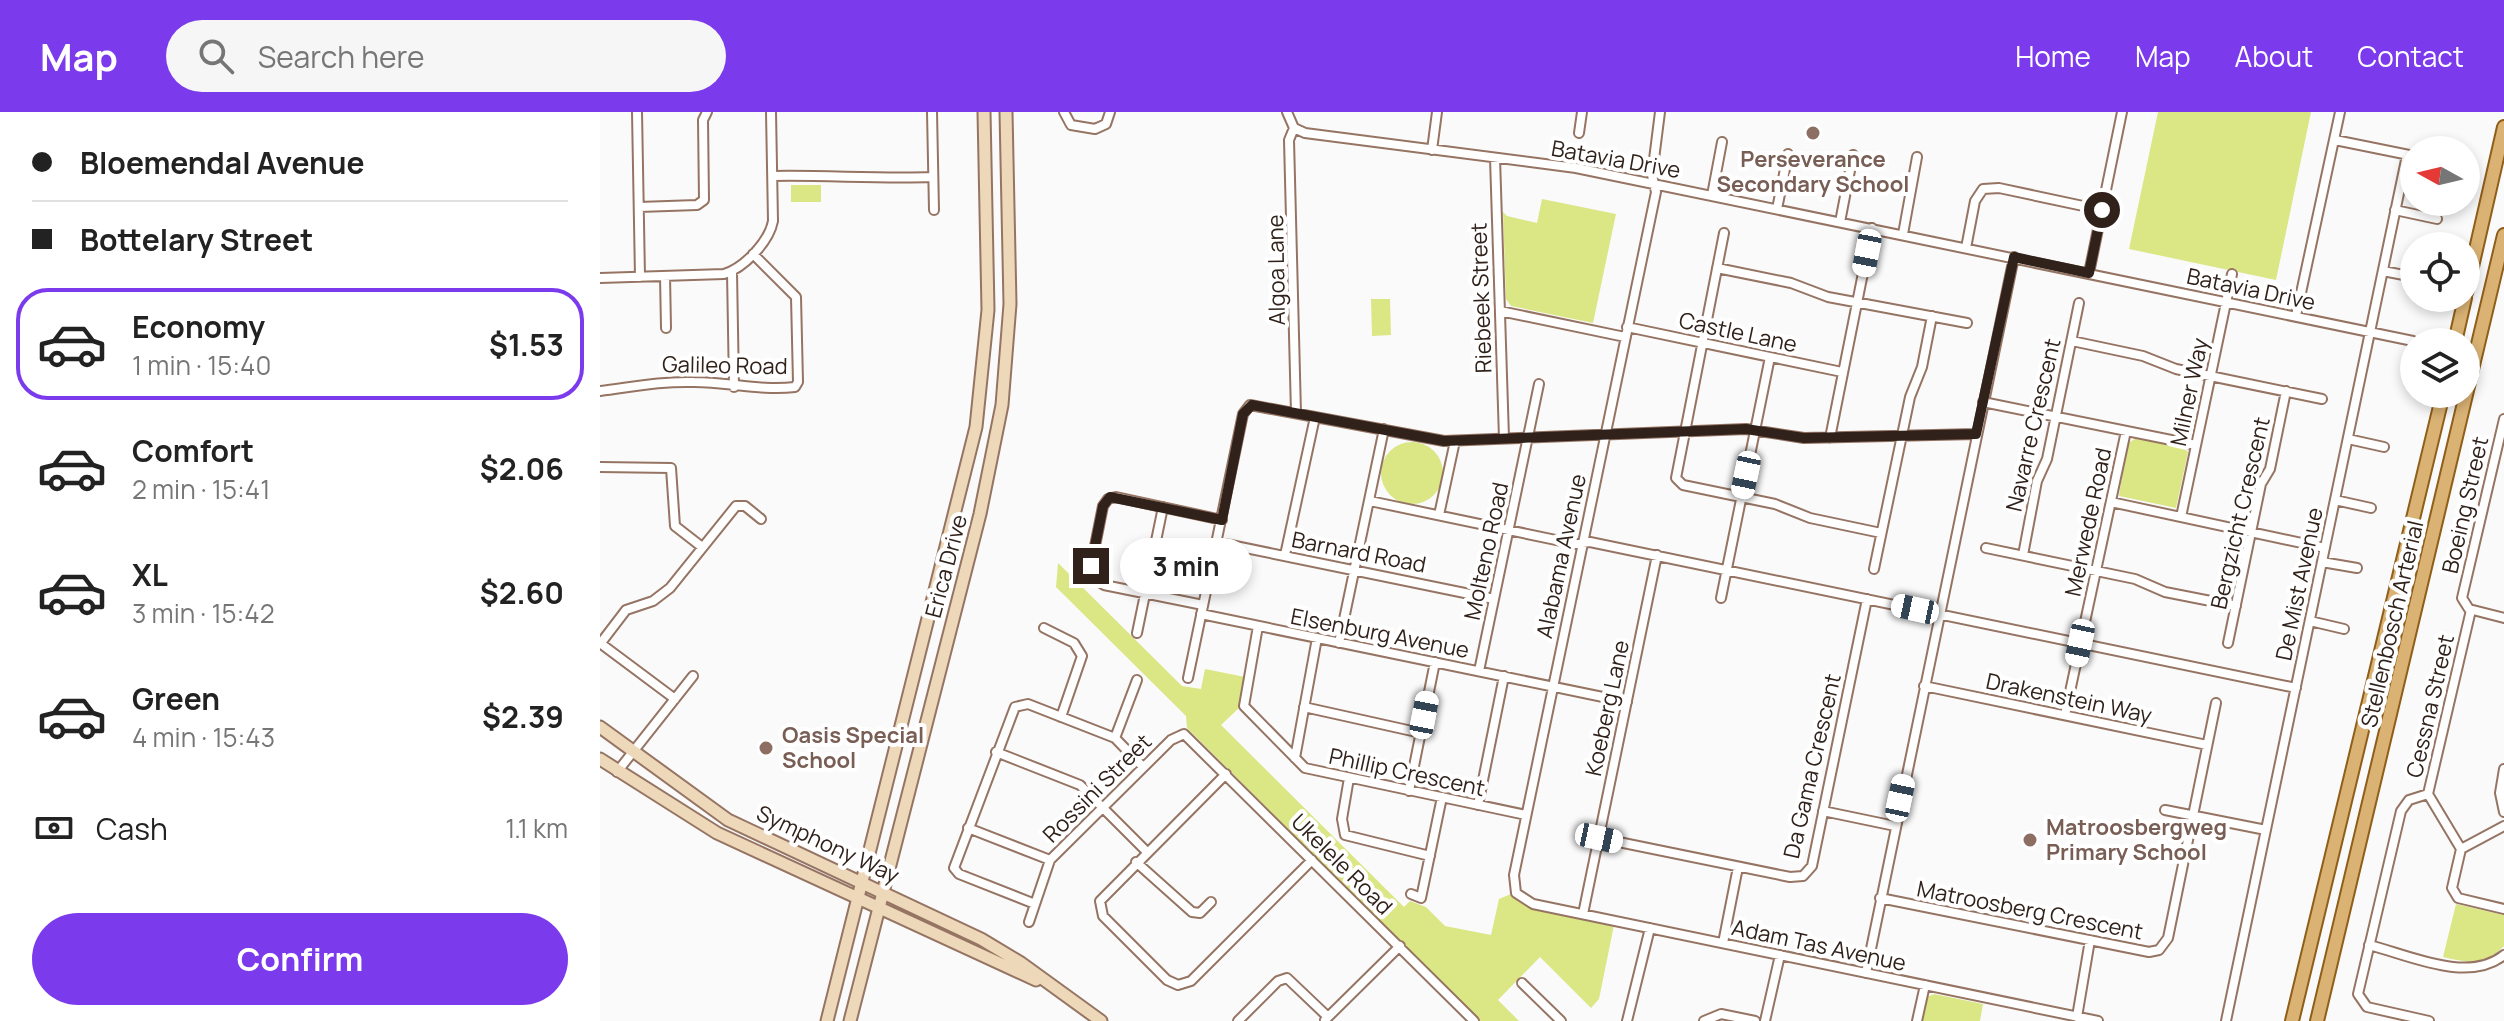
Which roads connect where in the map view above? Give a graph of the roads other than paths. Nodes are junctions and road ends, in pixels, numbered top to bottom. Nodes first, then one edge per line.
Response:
1 (637, 112) edge
2 (707, 112) edge
3 (771, 112) edge
4 (932, 112) edge
5 (984, 112) edge
6 (1006, 112) edge
7 (1064, 112) edge
8 (1110, 112) edge
9 (1287, 112) edge
10 (1437, 112) edge
11 (1582, 112) edge
12 (1660, 112) edge
13 (2122, 112) edge
14 (2340, 112) edge
15 (2504, 127) edge
16 (1294, 128) junction
17 (1579, 133) dead end
18 (2335, 140) junction
19 (1722, 142) dead end
20 (1432, 150) junction
21 (1788, 154) dead end
22 (2400, 154) edge
23 (1853, 155) dead end
24 (1917, 157) dead end
25 (1495, 158) junction
26 (773, 176) junction
27 (933, 177) junction
28 (1654, 183) junction
29 (2400, 192) edge
30 (1712, 195) junction
31 (639, 207) junction
32 (1777, 209) junction
33 (934, 210) dead end
34 (2102, 210) junction
35 (2395, 210) junction
36 (2437, 219) dead end
37 (1840, 222) junction
38 (1872, 228) junction
39 (1724, 233) dead end
40 (1903, 234) junction
41 (2480, 234) edge
42 (2504, 235) edge
43 (1966, 248) junction
44 (753, 254) junction
45 (2014, 257) junction
46 (1717, 268) junction
47 (2383, 271) junction
48 (732, 272) junction
49 (2089, 273) junction
50 (2232, 274) dead end
51 (2400, 274) edge
52 (665, 276) junction
53 (640, 277) junction
54 (600, 278) edge
55 (2227, 302) junction
56 (1857, 303) junction
57 (2079, 303) dead end
58 (1500, 311) junction
59 (1932, 316) junction
60 (2296, 316) junction
61 (1967, 323) dead end
62 (1627, 327) junction
63 (666, 328) dead end
64 (2370, 332) junction
65 (1625, 337) junction
66 (2400, 338) edge
67 (2072, 341) junction
68 (1701, 342) junction
69 (1770, 357) junction
70 (1842, 372) junction
71 (2210, 376) junction
72 (1539, 384) dead end
73 (734, 387) junction
74 (600, 391) edge
75 (2286, 391) junction
76 (2322, 399) dead end
77 (1983, 402) junction
78 (2440, 408) edge
79 (1296, 413) junction
80 (1315, 417) junction
81 (2055, 417) junction
82 (2504, 419) edge
83 (1384, 429) junction
84 (1756, 429) junction
85 (1683, 431) junction
86 (2126, 431) junction
87 (1605, 433) junction
88 (1976, 434) junction
89 (1901, 436) junction
90 (1527, 437) junction
91 (1504, 438) junction
92 (1830, 438) junction
93 (2348, 439) junction
94 (1455, 441) junction
95 (2196, 445) junction
96 (2384, 447) dead end
97 (600, 467) edge
98 (1741, 498) junction
99 (2335, 500) junction
100 (1370, 501) junction
101 (2111, 502) junction
102 (1163, 507) junction
103 (2371, 508) dead end
104 (1439, 515) junction
105 (2181, 517) junction
106 (761, 519) dead end
107 (1222, 520) junction
108 (1509, 529) junction
109 (2251, 532) junction
110 (1881, 533) junction
111 (1216, 542) junction
112 (1583, 543) junction
113 (702, 547) junction
114 (1986, 548) dead end
115 (2325, 548) junction
116 (1285, 555) junction
117 (1657, 555) junction
118 (2023, 555) junction
119 (2322, 562) junction
120 (2357, 568) dead end
121 (1874, 569) dead end
122 (1355, 570) junction
123 (1727, 570) junction
124 (2096, 570) junction
125 (1146, 593) junction
126 (1721, 598) dead end
127 (1494, 599) junction
128 (1867, 599) junction
129 (2236, 606) junction
130 (1202, 609) junction
131 (2471, 610) junction
132 (1939, 614) junction
133 (2504, 618) edge
134 (2310, 621) junction
135 (1258, 626) junction
136 (1044, 628) dead end
137 (2344, 629) dead end
138 (1137, 633) dead end
139 (1317, 638) junction
140 (600, 643) edge
141 (1339, 643) junction
142 (2080, 643) junction
143 (2228, 643) dead end
144 (1435, 662) junction
145 (1479, 671) junction
146 (693, 676) dead end
147 (1504, 676) junction
148 (1188, 678) dead end
149 (1137, 680) dead end
150 (1924, 686) junction
151 (1552, 687) junction
152 (2296, 688) junction
153 (675, 699) junction
154 (1627, 702) junction
155 (2216, 703) dead end
156 (1304, 707) junction
157 (2065, 715) junction
158 (1061, 717) junction
159 (600, 727) edge
160 (1421, 733) junction
161 (1184, 734) joint
162 (1115, 738) junction
163 (2207, 745) junction
164 (634, 751) junction
165 (996, 752) junction
166 (1295, 758) junction
167 (600, 759) edge
168 (1143, 767) junction
169 (2504, 769) edge
170 (617, 772) junction
171 (1226, 774) junction
172 (1349, 778) junction
173 (1409, 791) junction
174 (2428, 794) junction
175 (1442, 797) junction
176 (1478, 805) junction
177 (1104, 807) junction
178 (2165, 810) dead end
179 (1823, 811) junction
180 (2504, 812) edge
181 (1526, 815) junction
182 (2193, 815) junction
183 (1895, 826) junction
184 (2504, 826) edge
185 (968, 828) junction
186 (2266, 830) junction
187 (1599, 838) junction
188 (2461, 849) junction
189 (1146, 851) junction
190 (1430, 856) junction
191 (1050, 860) junction
192 (1312, 860) junction
193 (1136, 862) junction
194 (1738, 867) junction
195 (863, 882) junction
196 (882, 891) junction
197 (1411, 894) dead end
198 (1880, 898) junction
199 (858, 900) junction
200 (1211, 902) dead end
201 (1035, 904) junction
202 (1533, 904) joint
203 (878, 908) junction
204 (2504, 909) edge
205 (1583, 914) junction
206 (1029, 922) dead end
207 (1650, 928) junction
208 (2090, 940) junction
209 (1723, 943) junction
210 (2369, 945) junction
211 (1400, 946) junction
212 (1780, 955) junction
213 (2504, 955) edge
214 (1866, 973) junction
215 (1522, 983) dead end
216 (1048, 984) junction
217 (1925, 985) junction
218 (2077, 1017) junction
219 (1327, 1019) edge
220 (2413, 1019) edge
221 (827, 1021) edge
222 (850, 1021) edge
223 (1101, 1021) edge
224 (1238, 1021) edge
225 (1474, 1021) edge
226 (1561, 1021) edge
227 (1627, 1021) edge
228 (1704, 1021) edge
229 (1755, 1021) edge
230 (1765, 1021) edge
231 (1917, 1021) edge
232 (2098, 1021) edge
233 (2226, 1021) edge
234 (2292, 1021) edge
235 (2317, 1021) edge
236 (2429, 1021) edge

1 - 31 street
2 - 31 street
3 - 26 street
4 - 27 street
5 - 195 main road, Erica Drive
6 - 196 main road, Erica Drive
7 - 8 street
9 - 16 street
10 - 20 street
11 - 17 street
12 - 28 street, Alabama Avenue
13 - 34 street
14 - 18 street
15 - 41 main road
16 - 20 street, Batavia Drive
16 - 79 street, Algoa Lane
18 - 22 street
18 - 60 street
19 - 30 street
20 - 25 street, Batavia Drive
21 - 32 street
23 - 37 street
24 - 40 street
25 - 28 street, Batavia Drive
25 - 58 street, Riebeek Street
26 - 27 street
26 - 44 street
27 - 33 street
28 - 30 street, Batavia Drive
28 - 62 street, Alabama Avenue
29 - 35 street, De Mist Avenue
30 - 32 street, Batavia Drive
31 - 53 street
32 - 37 street, Batavia Drive
34 - 43 street
34 - 49 street
35 - 36 street
35 - 47 street, De Mist Avenue
37 - 38 street, Batavia Drive
38 - 40 street, Batavia Drive
38 - 56 street
39 - 46 street
40 - 43 street, Batavia Drive
42 - 235 main road, Stellenbosch Arterial
43 - 45 street, Batavia Drive
44 - 48 street
44 - 73 street, Galileo Road
45 - 49 street, Batavia Drive
45 - 77 street
46 - 56 street
46 - 68 street
47 - 51 street
47 - 64 street, De Mist Avenue
48 - 52 street
48 - 73 street
49 - 55 street, Batavia Drive
50 - 55 street, Milner Way
52 - 53 street
52 - 63 street
53 - 54 street
55 - 60 street, Batavia Drive
55 - 71 street, Milner Way
56 - 59 street
56 - 70 street
57 - 67 street, Navarre Crescent
58 - 65 street
58 - 91 street, Riebeek Street
59 - 61 street
59 - 89 street
60 - 64 street, Batavia Drive
62 - 65 street, Alabama Avenue
62 - 68 street, Castle Lane
64 - 66 street, Batavia Drive
64 - 93 street, De Mist Avenue
65 - 87 street, Alabama Avenue
67 - 71 street, Bergzicht Crescent
67 - 81 street, Navarre Crescent
68 - 69 street, Castle Lane
68 - 85 street
69 - 70 street, Castle Lane
69 - 84 street
70 - 92 street
71 - 75 street, Bergzicht Crescent
71 - 95 street, Milner Way
72 - 90 street, Molteno Road
73 - 74 street, Galileo Road
75 - 76 street, Bergzicht Crescent
75 - 109 street, Bergzicht Crescent
77 - 81 street
77 - 88 street
78 - 234 main road, Stellenbosch Arterial
79 - 80 street
79 - 107 street
80 - 83 street
80 - 116 street
81 - 86 street
81 - 118 street, Navarre Crescent
82 - 131 street, Boeing Street
83 - 94 street
83 - 100 street
84 - 85 street
84 - 92 street
84 - 98 street
85 - 87 street
85 - 98 street
86 - 95 street
86 - 101 street, Merwede Road
87 - 90 street
87 - 112 street, Alabama Avenue
88 - 89 street
88 - 132 street
89 - 92 street
89 - 110 street
90 - 91 street
90 - 108 street, Molteno Road
91 - 94 street
93 - 96 street
93 - 99 street, De Mist Avenue
94 - 104 street
95 - 105 street, Milner Way
97 - 113 street
98 - 110 street
98 - 123 street
99 - 103 street
99 - 115 street, De Mist Avenue
100 - 104 street
100 - 122 street
101 - 105 street
101 - 124 street, Merwede Road
102 - 107 street
102 - 125 street
102 - 125 street, Elsenburg Avenue
104 - 108 street
105 - 109 street
106 - 113 street
107 - 111 street
108 - 112 street
108 - 127 street, Molteno Road
109 - 115 street
109 - 129 street, Bergzicht Crescent
110 - 121 street
111 - 116 street, Barnard Road
111 - 130 street
112 - 117 street
112 - 151 street, Alabama Avenue
113 - 140 street
114 - 118 street
115 - 119 street, De Mist Avenue
116 - 122 street, Barnard Road
117 - 123 street
117 - 154 street, Koeberg Lane
118 - 124 street
119 - 120 street
119 - 134 street, De Mist Avenue
122 - 127 street, Barnard Road
122 - 141 street
123 - 126 street
123 - 128 street
124 - 129 street
124 - 142 street, Merwede Road
125 - 130 street, Elsenburg Avenue
125 - 138 street
127 - 145 street, Molteno Road
128 - 132 street
128 - 179 street, Da Gama Crescent
129 - 143 street, Bergzicht Crescent
130 - 135 street, Elsenburg Avenue
130 - 148 street
131 - 133 street
131 - 174 street, Cessna Street
132 - 142 street
132 - 150 street
134 - 137 street
134 - 152 street, De Mist Avenue
135 - 139 street, Elsenburg Avenue
135 - 166 street, Phillip Crescent
136 - 158 street
139 - 141 street, Elsenburg Avenue
139 - 156 street
140 - 153 street
141 - 144 street, Elsenburg Avenue
142 - 152 street
142 - 157 street, Merwede Road
144 - 145 street, Elsenburg Avenue
144 - 160 street
145 - 147 street, Elsenburg Avenue
146 - 153 street
147 - 151 street, Elsenburg Avenue
147 - 176 street
149 - 162 street
150 - 157 street, Drakenstein Way
150 - 183 street
151 - 154 street, Elsenburg Avenue
151 - 181 street, Alabama Avenue
152 - 186 street, De Mist Avenue
153 - 164 street
154 - 187 street, Koeberg Lane
155 - 163 street, Matroosberg Crescent
156 - 160 street
156 - 166 street
157 - 163 street, Drakenstein Way
158 - 162 street
158 - 165 street
159 - 164 main road, Symphony Way
160 - 173 street
161 - 168 street, Rossini Street
161 - 171 street, Ukelele Road
162 - 168 street
163 - 182 street, Matroosberg Crescent
164 - 170 street
164 - 195 main road, Symphony Way
165 - 177 street
165 - 185 street
166 - 172 street, Phillip Crescent
167 - 170 main road, Symphony Way
168 - 177 street, Rossini Street
169 - 180 street
170 - 199 main road, Symphony Way
171 - 189 street
171 - 192 street, Ukelele Road
172 - 173 street, Phillip Crescent
172 - 190 street
173 - 175 street, Phillip Crescent
174 - 188 street, Cessna Street
174 - 210 street
175 - 176 street, Phillip Crescent
175 - 190 street
176 - 181 street, Phillip Crescent
177 - 189 street
177 - 191 street, Rossini Street
178 - 182 street
179 - 183 street
179 - 194 street, Da Gama Crescent
181 - 202 street, Alabama Avenue
182 - 186 street
182 - 208 street, Matroosberg Crescent
183 - 198 street
184 - 188 street
185 - 191 street
185 - 201 street
186 - 233 street, De Mist Avenue
187 - 194 street, Da Gama Crescent
187 - 205 street, Koeberg Lane
188 - 204 street
189 - 193 street
190 - 197 street
191 - 201 street, Rossini Street
192 - 193 street
192 - 211 street, Ukelele Road
193 - 200 street
194 - 209 street
195 - 196 main road, Symphony Way
195 - 199 main road, Erica Drive
196 - 203 main road, Erica Drive
196 - 216 main road, Symphony Way
198 - 208 street, Matroosberg Crescent
198 - 214 street
199 - 203 main road, Symphony Way
199 - 221 main road, Erica Drive
201 - 206 street, Rossini Street
202 - 205 street, Adam Tas Avenue
203 - 216 main road, Symphony Way
203 - 222 main road, Erica Drive
205 - 207 street, Adam Tas Avenue
207 - 209 street, Adam Tas Avenue
207 - 227 street
208 - 218 street
209 - 212 street, Adam Tas Avenue
210 - 213 street
210 - 220 street
211 - 219 street
211 - 225 street, Ukelele Road
212 - 214 street, Adam Tas Avenue
212 - 230 street
214 - 217 street, Adam Tas Avenue
215 - 226 street
216 - 223 main road, Symphony Way
217 - 218 street, Adam Tas Avenue
217 - 231 street
218 - 232 street, Adam Tas Avenue
219 - 224 street
220 - 236 street
228 - 229 street

